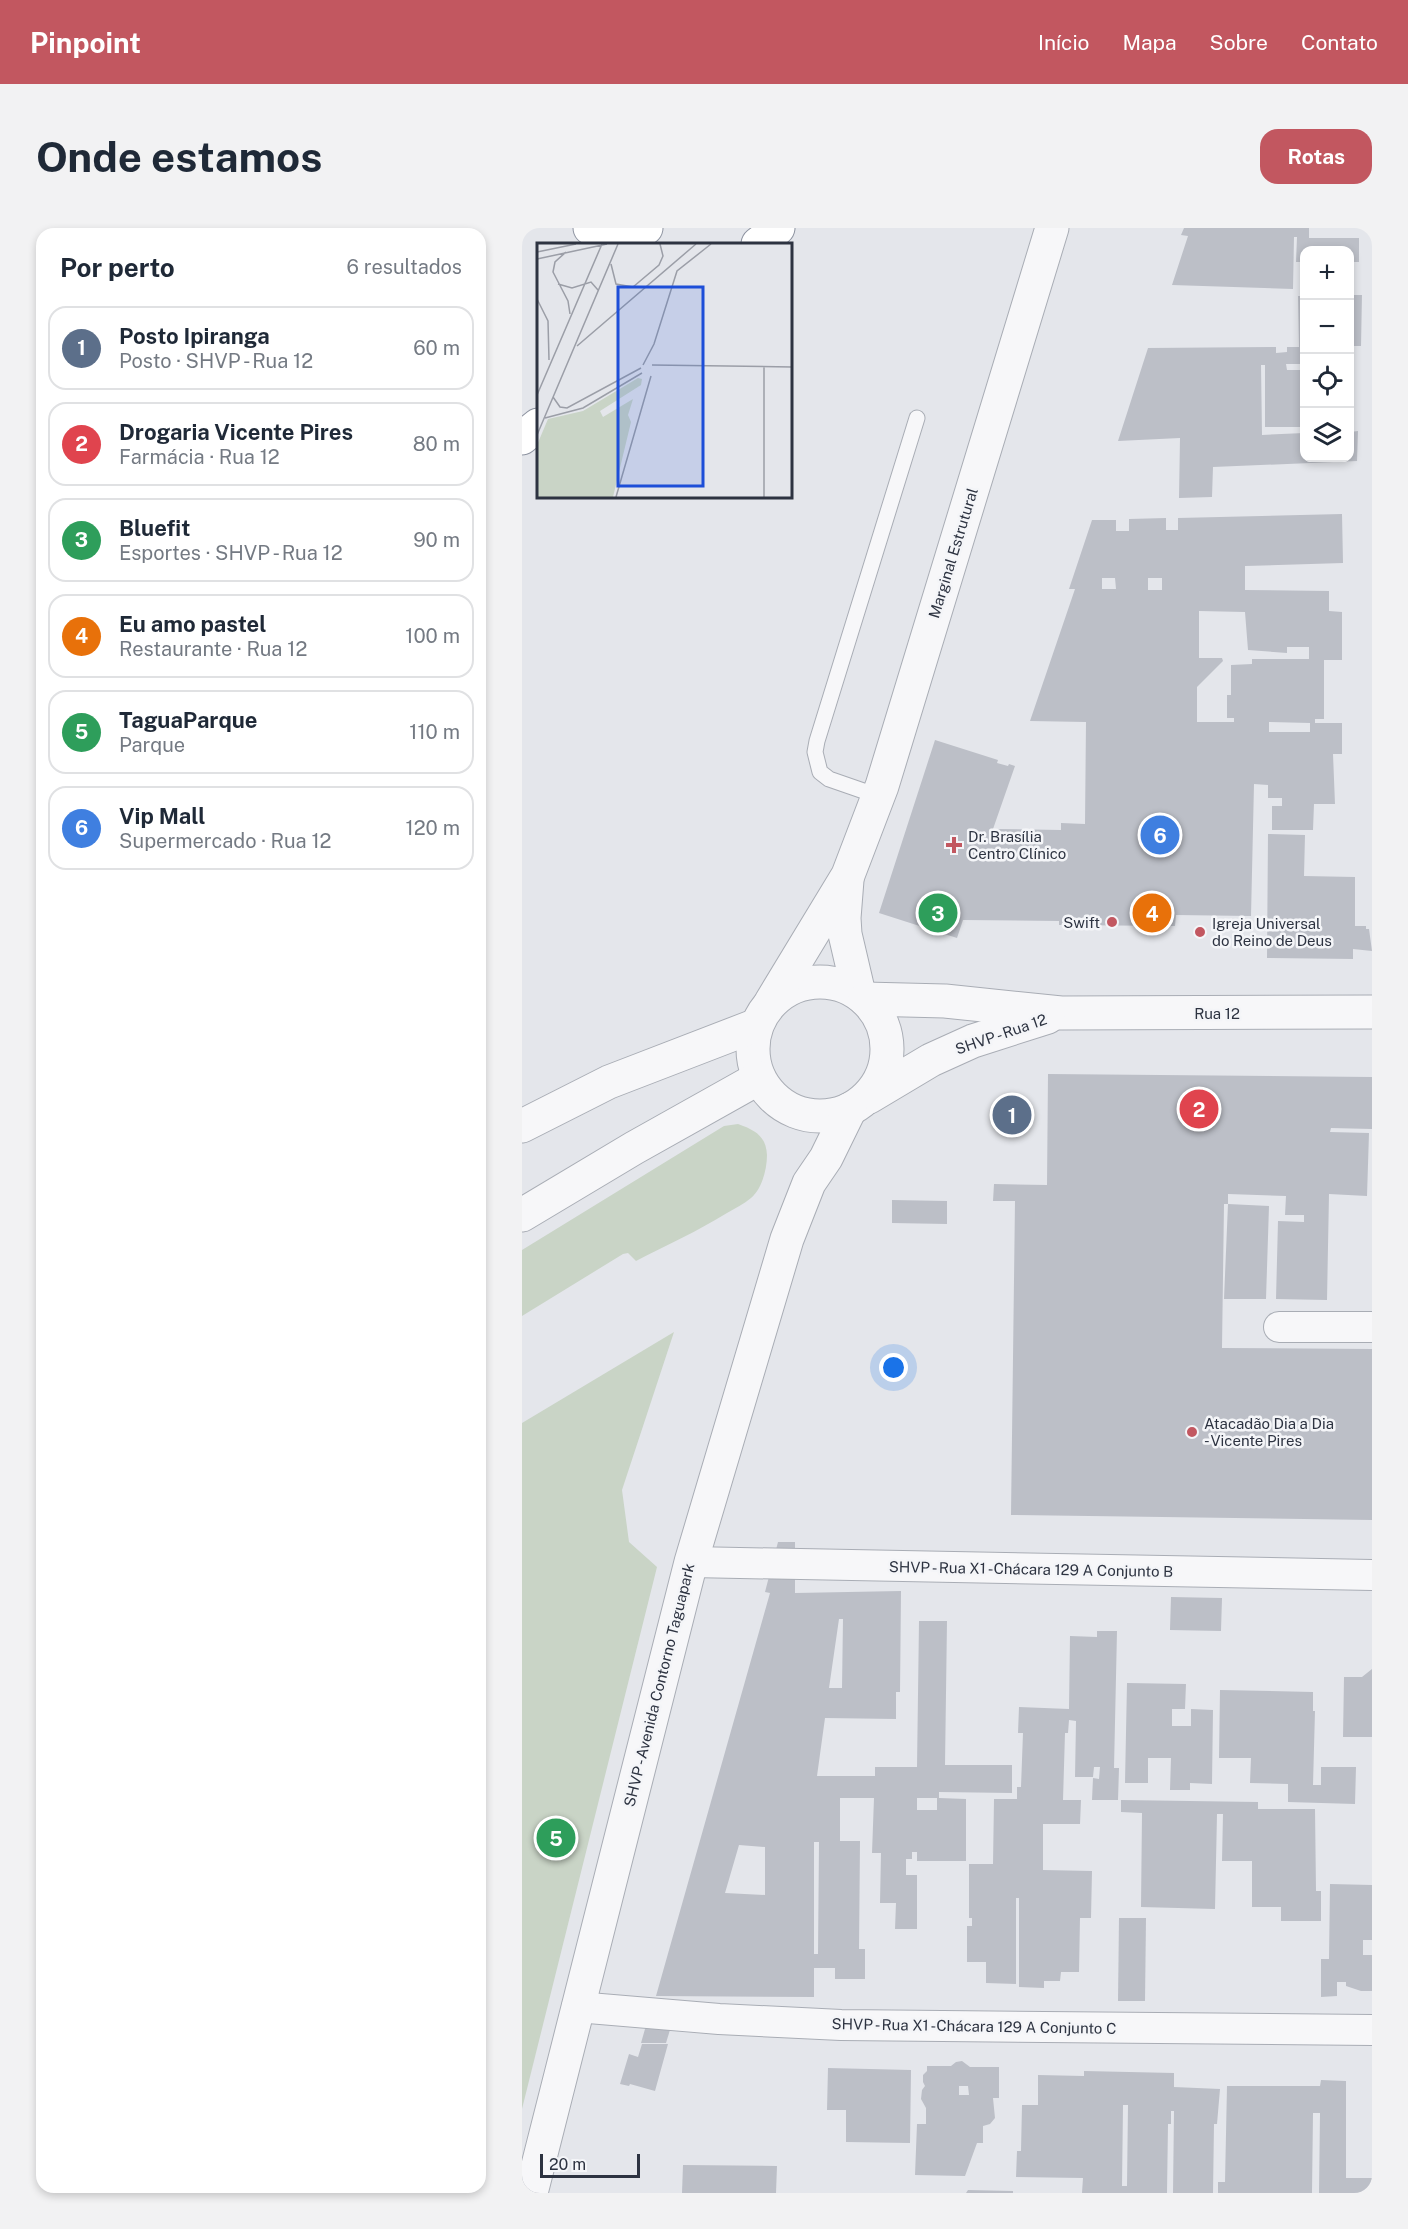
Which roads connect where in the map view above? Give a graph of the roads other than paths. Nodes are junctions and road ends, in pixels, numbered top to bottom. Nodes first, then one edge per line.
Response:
1 (590, 228) edge
2 (646, 228) edge
3 (778, 228) edge
4 (1052, 228) edge
5 (759, 243) edge
6 (916, 418) dead end
7 (537, 426) edge
8 (522, 438) edge
9 (878, 795) junction
10 (848, 875) junction
11 (862, 996) junction
12 (1372, 1012) edge
13 (764, 1013) junction
14 (1061, 1013) junction
15 (759, 1078) junction
16 (857, 1105) junction
17 (807, 1115) junction
18 (522, 1126) edge
19 (809, 1183) junction
20 (522, 1215) edge
21 (1279, 1327) dead end
22 (1372, 1327) edge
23 (691, 1562) junction
24 (1372, 1575) edge
25 (577, 2007) junction
26 (1372, 2030) edge
27 (531, 2193) edge

1 - 2 highway
3 - 5 highway
4 - 9 street, Marginal Estrutural
6 - 9 lane
7 - 8 highway
9 - 10 street, Marginal Estrutural
10 - 11 street, Marginal Estrutural
10 - 13 street, Marginal Estrutural
11 - 13 street
11 - 14 street, SHVP - Rua 12
11 - 16 street
12 - 14 street, Rua 12
13 - 15 street
13 - 18 street
14 - 16 street, SHVP - Rua 12
15 - 17 street
15 - 20 street
16 - 17 street
16 - 19 street, SHVP - Avenida Contorno Taguapark
17 - 19 street, SHVP - Avenida Contorno Taguapark
19 - 23 street, SHVP - Avenida Contorno Taguapark
21 - 22 street
23 - 24 street, SHVP - Rua X1 -Chácara 129 A Conjunto B
23 - 25 street, SHVP - Avenida Contorno Taguapark
25 - 26 street, SHVP - Rua X1 -Chácara 129 A Conjunto C
25 - 27 street, SHVP - Avenida Contorno Taguapark

